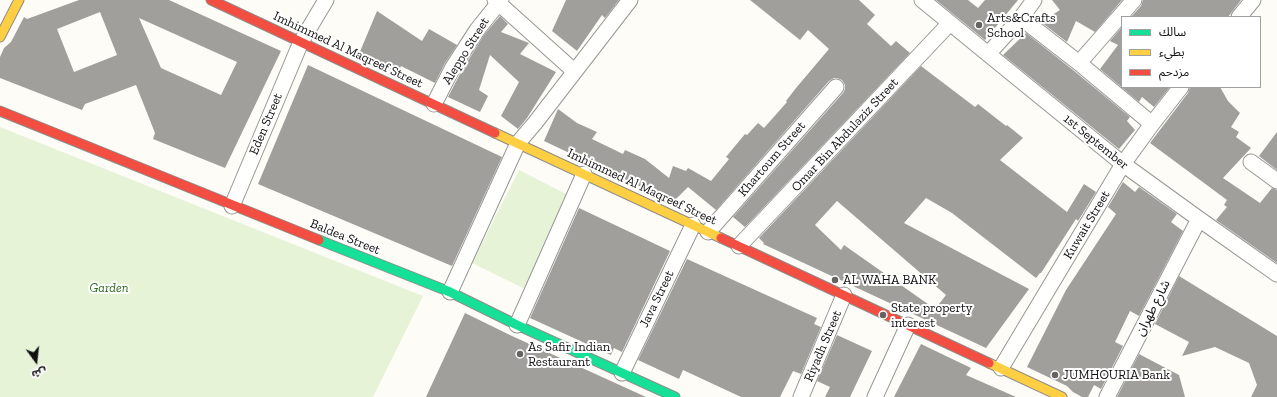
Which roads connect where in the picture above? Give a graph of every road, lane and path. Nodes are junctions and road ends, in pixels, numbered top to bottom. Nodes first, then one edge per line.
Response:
1 (19, 0) edge
2 (211, 0) edge
3 (326, 0) edge
4 (630, 0) edge
5 (922, 0) edge
6 (1034, 0) edge
7 (1134, 0) edge
8 (1253, 0) edge
9 (498, 1) edge
10 (1240, 16) edge
11 (1020, 18) junction
12 (950, 23) junction
13 (0, 37) edge
14 (301, 42) junction
15 (988, 54) junction
16 (1079, 63) junction
17 (574, 71) junction
18 (836, 87) dead end
19 (1180, 88) edge
20 (434, 104) junction
21 (0, 111) edge
22 (1152, 124) junction
23 (518, 143) junction
24 (1251, 162) dead end
25 (1123, 164) junction
26 (584, 174) junction
27 (1277, 181) edge
28 (232, 206) junction
29 (1199, 219) junction
30 (693, 225) junction
31 (708, 232) junction
32 (739, 246) junction
33 (1277, 274) edge
34 (450, 292) junction
35 (844, 295) junction
36 (517, 325) junction
37 (908, 325) junction
38 (1001, 368) junction
39 (622, 373) junction
40 (1041, 393) edge
41 (675, 397) edge
42 (801, 397) edge
43 (875, 397) edge
44 (1062, 397) edge
45 (1106, 397) edge

1 - 13 street
2 - 14 street, Imhimmed Al Maqreef Street
3 - 14 street, Eden Street
4 - 17 street
5 - 12 street, 1st September
6 - 11 street
7 - 16 street
8 - 10 street
9 - 17 street
9 - 20 street, Aleppo Street
11 - 15 street
11 - 16 street
12 - 15 street, 1st September
12 - 32 street, Omar Bin Abdulaziz Street
14 - 20 street, Imhimmed Al Maqreef Street
14 - 28 street, Eden Street
15 - 25 street, 1st September
16 - 22 street
17 - 23 street
18 - 31 street, Khartoum Street
19 - 22 street, Kuwait Street
20 - 23 street, Imhimmed Al Maqreef Street
21 - 28 street, Baldea Street
22 - 25 street, Kuwait Street
23 - 26 street, Imhimmed Al Maqreef Street
23 - 34 street
24 - 27 street
25 - 29 street, 1st September
25 - 38 street, Kuwait Street
26 - 30 street, Imhimmed Al Maqreef Street
26 - 36 street
28 - 34 street, Baldea Street
29 - 33 street, 1st September
29 - 45 street, شارع طهران
30 - 31 street, Imhimmed Al Maqreef Street
30 - 39 street, Java Street
31 - 32 street, Imhimmed Al Maqreef Street
32 - 35 street, Imhimmed Al Maqreef Street
34 - 36 street, Baldea Street
35 - 37 street, Imhimmed Al Maqreef Street
35 - 42 street, Riyadh Street
36 - 39 street, Baldea Street
37 - 38 street, Imhimmed Al Maqreef Street
37 - 43 street
38 - 40 street, Imhimmed Al Maqreef Street
39 - 41 street, Baldea Street
40 - 44 street, Imhimmed Al Maqreef Street

